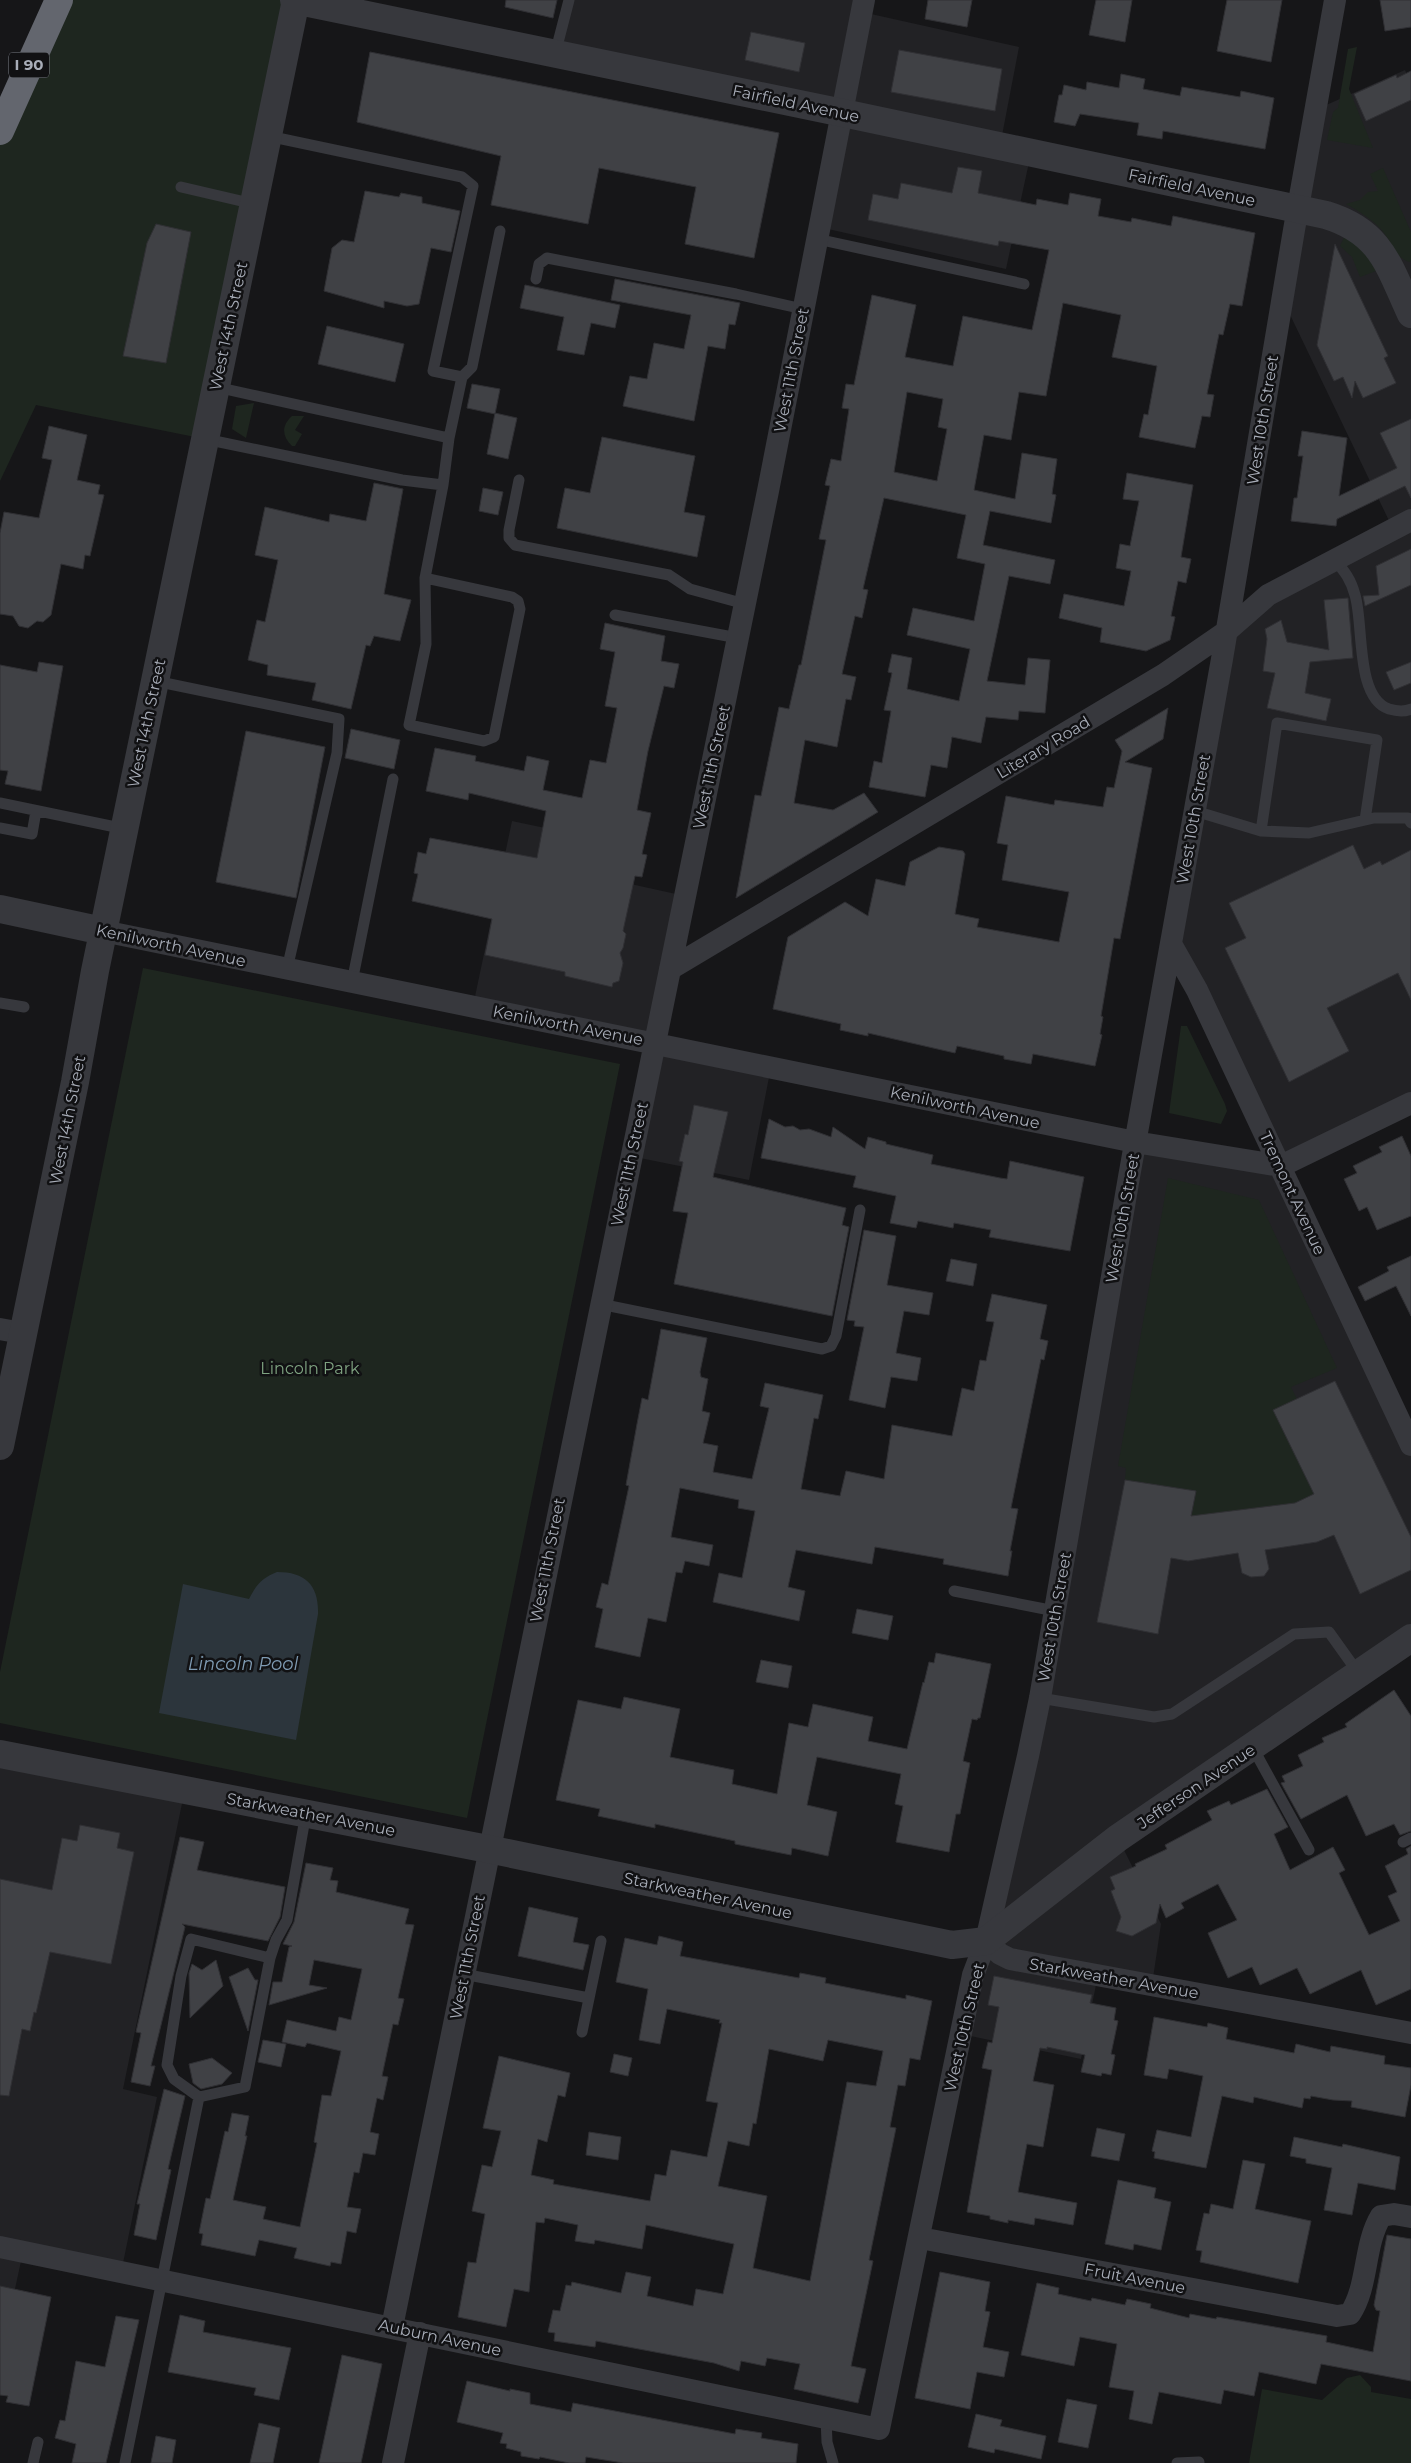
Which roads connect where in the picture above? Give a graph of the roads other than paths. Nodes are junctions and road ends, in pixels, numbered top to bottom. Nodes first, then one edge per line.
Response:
1 (59, 0) edge
2 (295, 0) edge
3 (568, 0) edge
4 (864, 0) edge
5 (1335, 0) edge
6 (555, 54) junction
7 (843, 113) junction
8 (0, 131) edge
9 (268, 136) junction
10 (181, 187) dead end
11 (254, 204) junction
12 (1297, 209) junction
13 (500, 231) dead end
14 (817, 238) junction
15 (536, 279) dead end
16 (1024, 284) dead end
17 (803, 309) junction
18 (1411, 314) edge
19 (462, 376) junction
20 (216, 386) junction
21 (449, 438) junction
22 (205, 439) junction
23 (519, 480) dead end
24 (444, 485) junction
25 (1411, 520) edge
26 (1334, 560) junction
27 (425, 578) junction
28 (745, 604) junction
29 (615, 615) dead end
30 (1227, 631) junction
31 (738, 638) junction
32 (155, 681) junction
33 (1411, 708) edge
34 (393, 779) dead end
35 (0, 803) edge
36 (36, 811) junction
37 (1195, 811) junction
38 (1365, 820) junction
39 (1411, 823) edge
40 (0, 828) edge
41 (125, 829) junction
42 (1261, 831) junction
43 (0, 909) edge
44 (103, 931) junction
45 (1171, 944) junction
46 (287, 968) junction
47 (670, 969) junction
48 (352, 982) junction
49 (0, 1003) edge
50 (24, 1007) dead end
51 (653, 1043) junction
52 (1411, 1104) edge
53 (1136, 1142) junction
54 (1280, 1166) junction
55 (860, 1210) dead end
56 (600, 1304) junction
57 (11, 1331) edge
58 (1411, 1445) edge
59 (0, 1446) edge
60 (954, 1591) dead end
61 (1055, 1611) junction
62 (1411, 1638) edge
63 (1359, 1674) junction
64 (1040, 1698) junction
65 (1253, 1748) junction
66 (0, 1754) edge
67 (306, 1813) junction
68 (488, 1849) junction
69 (1309, 1850) dead end
70 (601, 1941) dead end
71 (986, 1941) junction
72 (270, 1958) junction
73 (463, 1974) junction
74 (589, 1998) junction
75 (582, 2032) dead end
76 (1411, 2034) edge
77 (199, 2097) junction
78 (1411, 2217) edge
79 (920, 2238) junction
80 (0, 2247) edge
81 (161, 2281) junction
82 (392, 2327) junction
83 (420, 2333) junction
84 (826, 2418) junction
85 (879, 2429) joint
86 (38, 2442) dead end
87 (1199, 2462) edge
88 (33, 2463) edge
89 (124, 2463) edge
90 (393, 2463) edge
91 (833, 2463) edge
92 (1177, 2463) edge

1 - 8 highway, I 90
2 - 6 street, Fairfield Avenue
2 - 9 street, West 14th Street
3 - 6 lane
4 - 7 street, West 11th Street
5 - 12 street, West 10th Street
6 - 7 street, Fairfield Avenue
7 - 12 street, Fairfield Avenue
7 - 14 street, West 11th Street
9 - 11 street, West 14th Street
9 - 19 lane
10 - 11 lane
11 - 20 street, West 14th Street
12 - 18 street, Fairfield Avenue
12 - 30 street, West 10th Street
13 - 19 lane
14 - 16 lane
14 - 17 street, West 11th Street
15 - 17 lane
17 - 28 street, West 11th Street
19 - 21 lane
20 - 21 lane
20 - 22 street, West 14th Street
21 - 24 lane
22 - 24 lane
22 - 32 street, West 14th Street
23 - 28 lane
24 - 27 lane
25 - 26 street, Literary Road
26 - 30 street, Literary Road
26 - 33 lane
27 - 27 lane
28 - 31 street, West 11th Street
29 - 31 lane
30 - 37 street, West 10th Street
30 - 47 street, Literary Road
31 - 47 street, West 11th Street
32 - 41 street, West 14th Street
32 - 46 lane
34 - 48 lane
35 - 36 lane
36 - 40 lane
36 - 41 lane
37 - 42 lane
37 - 45 street, West 10th Street
38 - 39 lane
38 - 42 lane
38 - 42 lane
41 - 44 street, West 14th Street
43 - 44 street, Kenilworth Avenue
44 - 46 street, Kenilworth Avenue
44 - 57 street, West 14th Street
45 - 53 street, West 10th Street
45 - 54 street, Tremont Avenue
46 - 48 street, Kenilworth Avenue
47 - 51 street, West 11th Street
48 - 51 street, Kenilworth Avenue
49 - 50 lane
51 - 53 street, Kenilworth Avenue
51 - 56 street, West 11th Street
52 - 54 street
53 - 54 street, Kenilworth Avenue
53 - 61 street, West 10th Street
54 - 58 street, Tremont Avenue
55 - 56 lane
56 - 68 street, West 11th Street
57 - 59 street, West 14th Street
60 - 61 lane
61 - 64 street, West 10th Street
62 - 63 street, Jefferson Avenue
63 - 64 lane
63 - 65 street, Jefferson Avenue
64 - 71 street, West 10th Street
65 - 69 lane
65 - 71 street, Jefferson Avenue
66 - 67 street, Starkweather Avenue
67 - 68 street, Starkweather Avenue
67 - 72 lane
68 - 71 street, Starkweather Avenue
68 - 73 street, West 11th Street
70 - 74 lane
71 - 76 street, Starkweather Avenue
71 - 79 street, West 10th Street
72 - 77 lane
72 - 77 lane
73 - 74 lane
73 - 82 street, West 11th Street
74 - 75 lane
77 - 81 lane
78 - 79 street, Fruit Avenue
79 - 85 street, West 10th Street
80 - 81 street, Auburn Avenue
81 - 82 street, Auburn Avenue
81 - 89 lane
82 - 83 street, Auburn Avenue
83 - 84 street, Auburn Avenue
83 - 90 street
84 - 85 street, Auburn Avenue
84 - 91 lane
86 - 88 lane
87 - 92 lane

